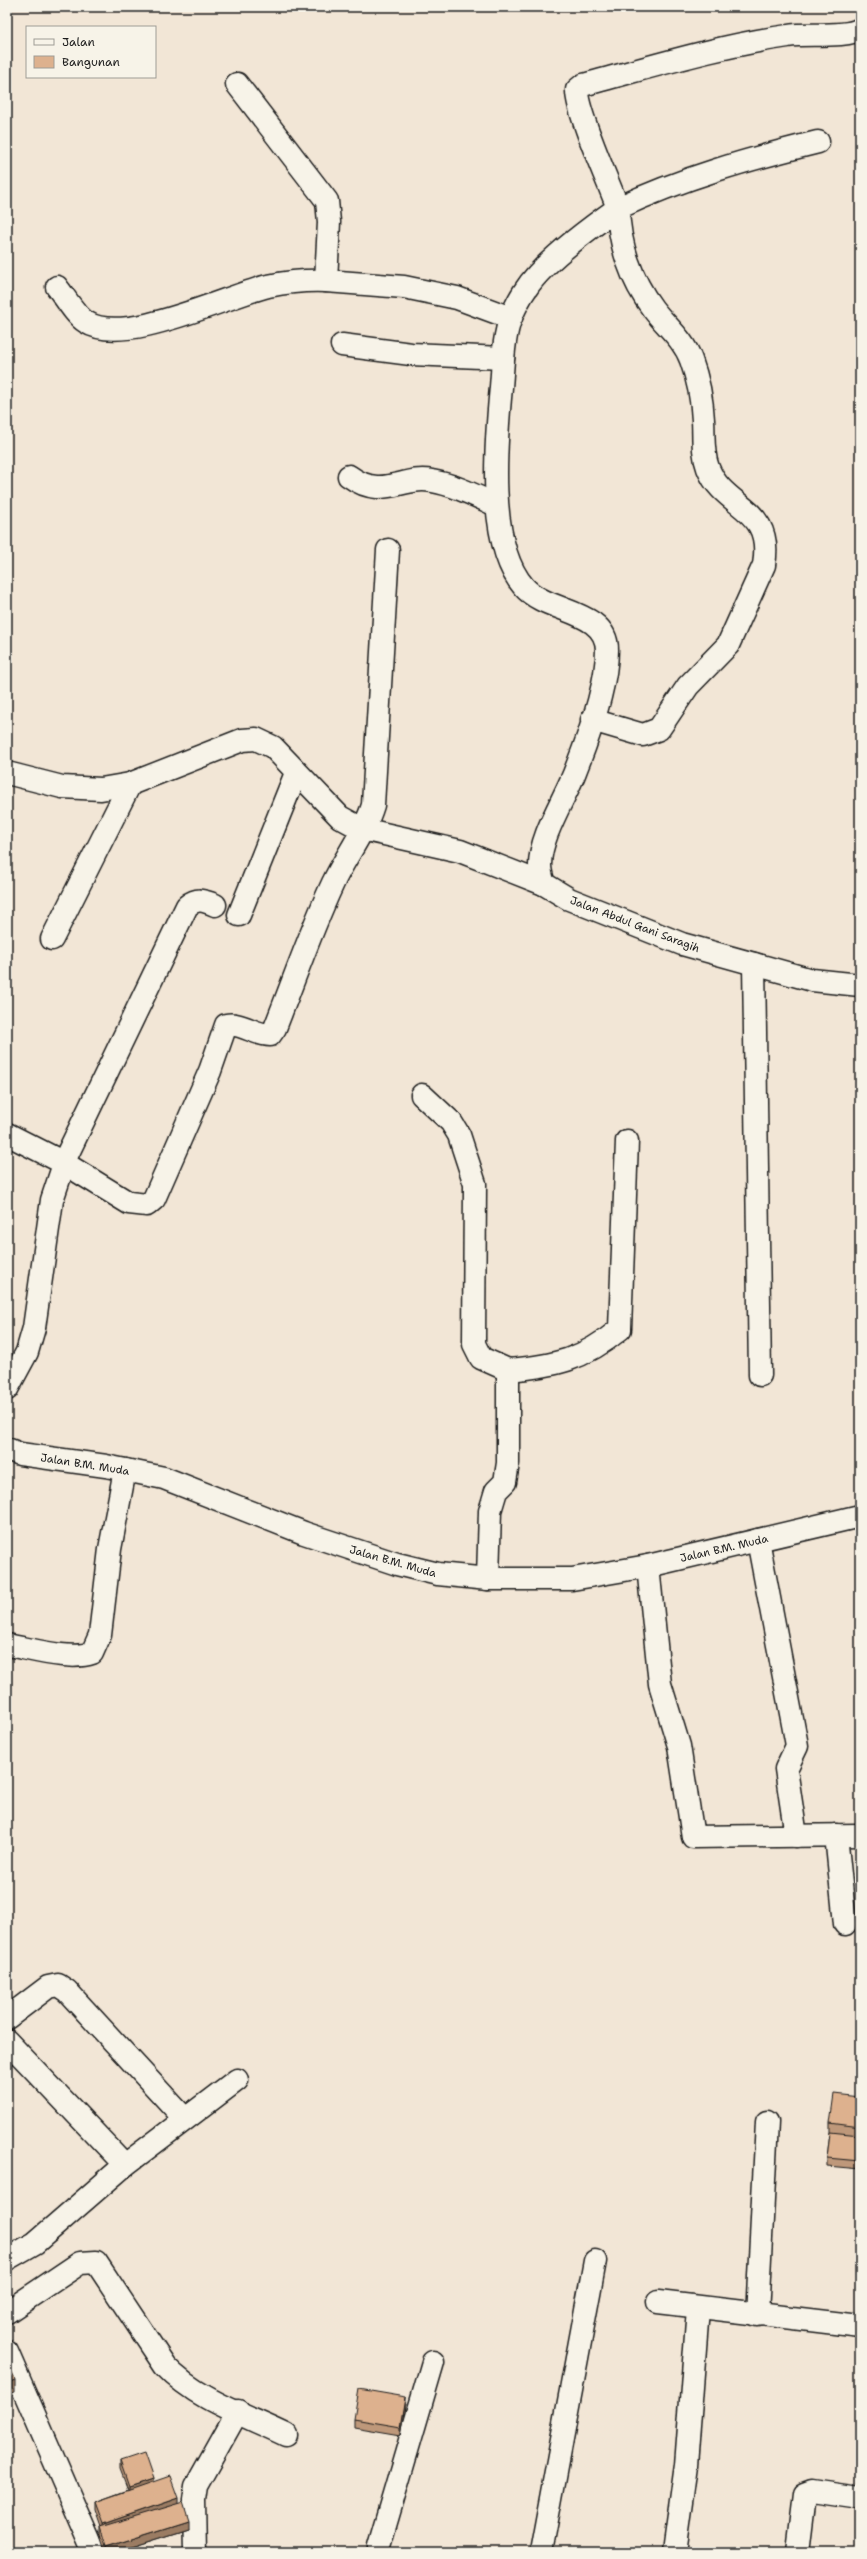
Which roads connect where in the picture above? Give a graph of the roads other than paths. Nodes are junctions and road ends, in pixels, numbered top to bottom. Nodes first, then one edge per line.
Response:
1 (860, 29) edge
2 (237, 84) dead end
3 (818, 142) dead end
4 (618, 208) junction
5 (326, 281) junction
6 (57, 287) dead end
7 (510, 318) junction
8 (342, 345) dead end
9 (503, 358) junction
10 (349, 476) dead end
11 (496, 505) junction
12 (388, 550) dead end
13 (592, 720) junction
14 (7, 773) edge
15 (296, 773) junction
16 (130, 784) junction
17 (362, 829) junction
18 (544, 884) junction
19 (215, 905) dead end
20 (239, 914) dead end
21 (52, 938) dead end
22 (754, 964) junction
23 (860, 985) edge
24 (422, 1095) dead end
25 (7, 1134) edge
26 (627, 1141) dead end
27 (64, 1163) junction
28 (508, 1370) junction
29 (760, 1375) dead end
30 (7, 1388) edge
31 (7, 1449) edge
32 (125, 1470) junction
33 (860, 1516) edge
34 (758, 1540) junction
35 (648, 1566) junction
36 (488, 1579) junction
37 (7, 1645) edge
38 (836, 1835) junction
39 (860, 1835) edge
40 (796, 1836) junction
41 (845, 1924) dead end
42 (7, 2018) edge
43 (7, 2041) edge
44 (237, 2080) dead end
45 (184, 2118) junction
46 (767, 2122) dead end
47 (125, 2166) junction
48 (7, 2259) edge
49 (595, 2261) dead end
50 (658, 2302) dead end
51 (698, 2308) junction
52 (7, 2312) edge
53 (757, 2315) junction
54 (860, 2326) edge
55 (7, 2352) edge
56 (433, 2362) dead end
57 (238, 2411) junction
58 (286, 2435) dead end
59 (860, 2498) edge
60 (94, 2552) edge
61 (195, 2552) edge
62 (379, 2552) edge
63 (541, 2552) edge
64 (674, 2552) edge
65 (797, 2552) edge

1 - 4 street
2 - 5 street
3 - 4 street
4 - 7 street
4 - 13 street
5 - 6 street
5 - 7 street
7 - 9 street
8 - 9 street
9 - 11 street
10 - 11 street
11 - 13 street
12 - 17 street
13 - 18 street
14 - 16 street
15 - 16 street, Jalan Abdul Gani Saragih
15 - 17 street, Jalan Abdul Gani Saragih
15 - 20 street
16 - 21 street
17 - 18 street, Jalan Abdul Gani Saragih
17 - 27 street
18 - 22 street, Jalan Abdul Gani Saragih
19 - 27 street
22 - 23 street, Jalan Abdul Gani Saragih
22 - 29 street
24 - 28 street
25 - 27 street
26 - 28 street
27 - 30 street
28 - 36 street
31 - 32 street, Jalan B.M. Muda
32 - 36 street, Jalan B.M. Muda
32 - 37 street
33 - 34 street, Jalan B.M. Muda
34 - 35 street, Jalan B.M. Muda
34 - 40 street
35 - 36 street, Jalan B.M. Muda
35 - 40 street
38 - 39 street
38 - 40 street
38 - 41 street
42 - 45 street
43 - 47 street
44 - 45 street
45 - 47 street
46 - 53 street
47 - 48 street
49 - 63 street
50 - 51 street
51 - 53 street
51 - 64 street
52 - 57 street
53 - 54 street
55 - 60 street
56 - 62 street
57 - 58 street
57 - 61 street
59 - 65 street

